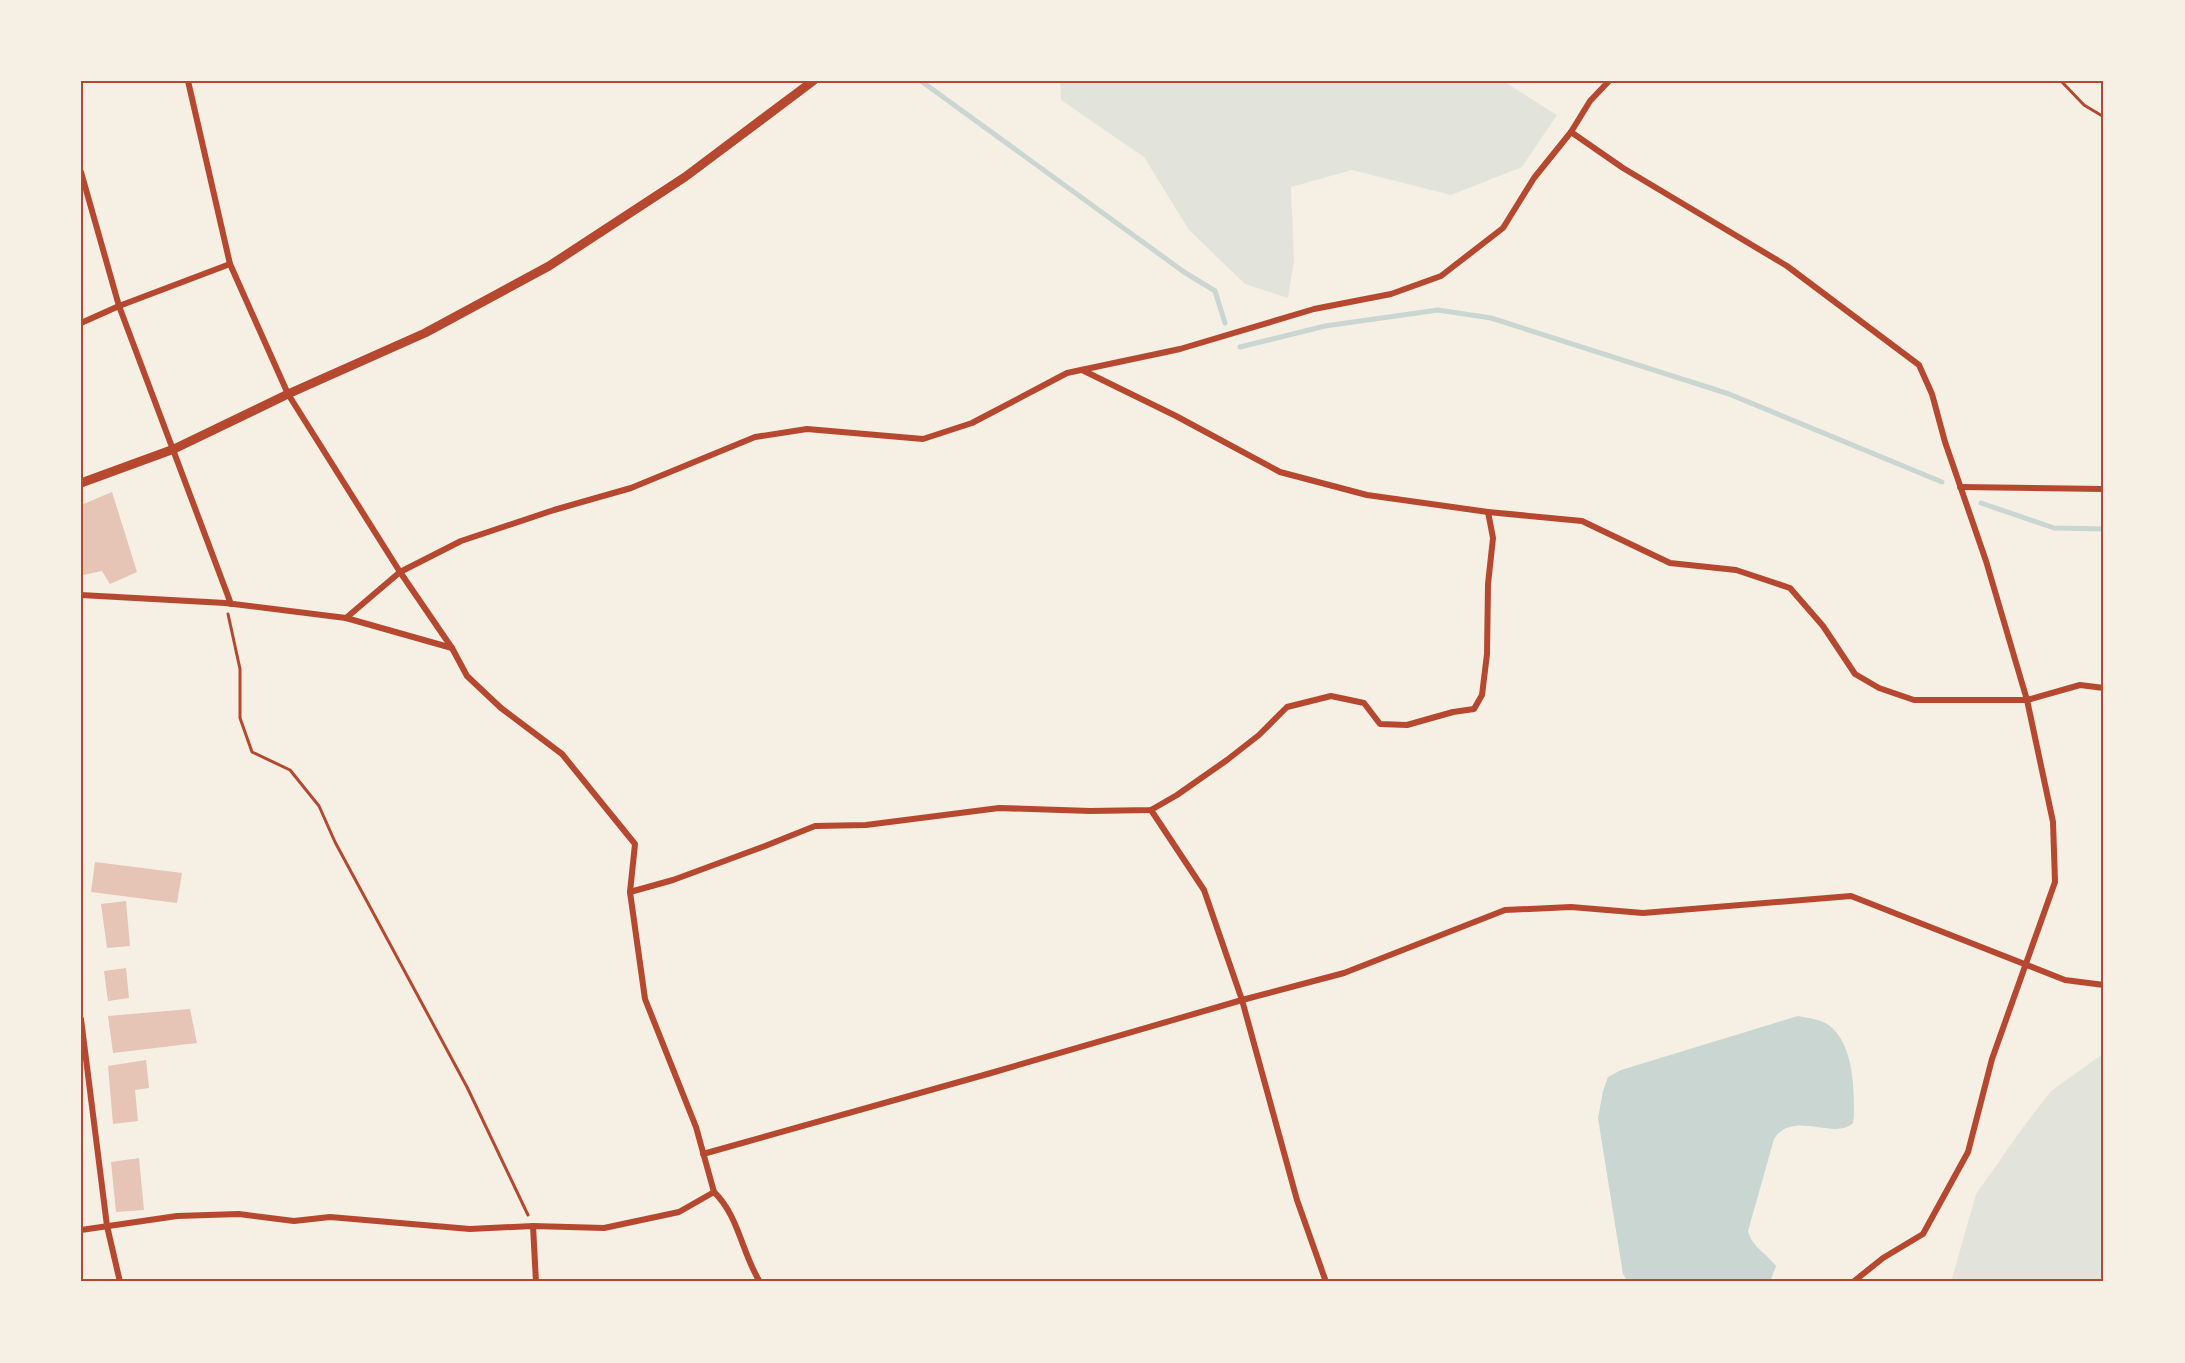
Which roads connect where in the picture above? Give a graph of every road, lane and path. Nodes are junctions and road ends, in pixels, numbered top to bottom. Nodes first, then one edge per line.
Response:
1 (188, 81) edge
2 (813, 81) edge
3 (1609, 81) edge
4 (2061, 81) edge
5 (2104, 117) edge
6 (1571, 132) junction
7 (81, 172) edge
8 (230, 264) junction
9 (119, 306) junction
10 (81, 323) edge
11 (1082, 370) junction
12 (288, 394) junction
13 (174, 449) junction
14 (81, 483) edge
15 (1960, 487) junction
16 (2104, 489) edge
17 (1488, 513) junction
18 (400, 572) junction
19 (81, 595) edge
20 (228, 604) junction
21 (346, 618) junction
22 (452, 648) junction
23 (2104, 688) edge
24 (2027, 700) junction
25 (1150, 810) junction
26 (630, 892) junction
27 (2026, 964) junction
28 (2104, 985) edge
29 (1242, 1000) junction
30 (81, 1019) edge
31 (703, 1154) junction
32 (714, 1192) junction
33 (107, 1226) junction
34 (533, 1226) junction
35 (81, 1230) edge
36 (120, 1282) edge
37 (536, 1282) edge
38 (760, 1282) edge
39 (1326, 1282) edge
40 (1853, 1282) edge

1 - 8 street
2 - 12 street
3 - 6 street
4 - 5 path
6 - 11 street
6 - 15 street
7 - 9 street
8 - 9 street
8 - 12 street
9 - 10 street
9 - 13 street
11 - 17 street
11 - 18 street
12 - 13 street
12 - 18 street
13 - 14 street
13 - 20 street
15 - 16 street
15 - 24 street
17 - 24 street
17 - 25 street
18 - 21 street
18 - 22 street
19 - 20 street
20 - 21 street
20 - 34 path
21 - 22 street
22 - 26 street
23 - 24 street
24 - 27 street
25 - 26 street
25 - 29 street
26 - 31 street
27 - 28 street
27 - 29 street
27 - 40 street
29 - 31 street
29 - 39 street
30 - 33 street
31 - 32 street
32 - 34 street
32 - 38 street
33 - 34 street
33 - 35 street
33 - 36 street
34 - 37 street

